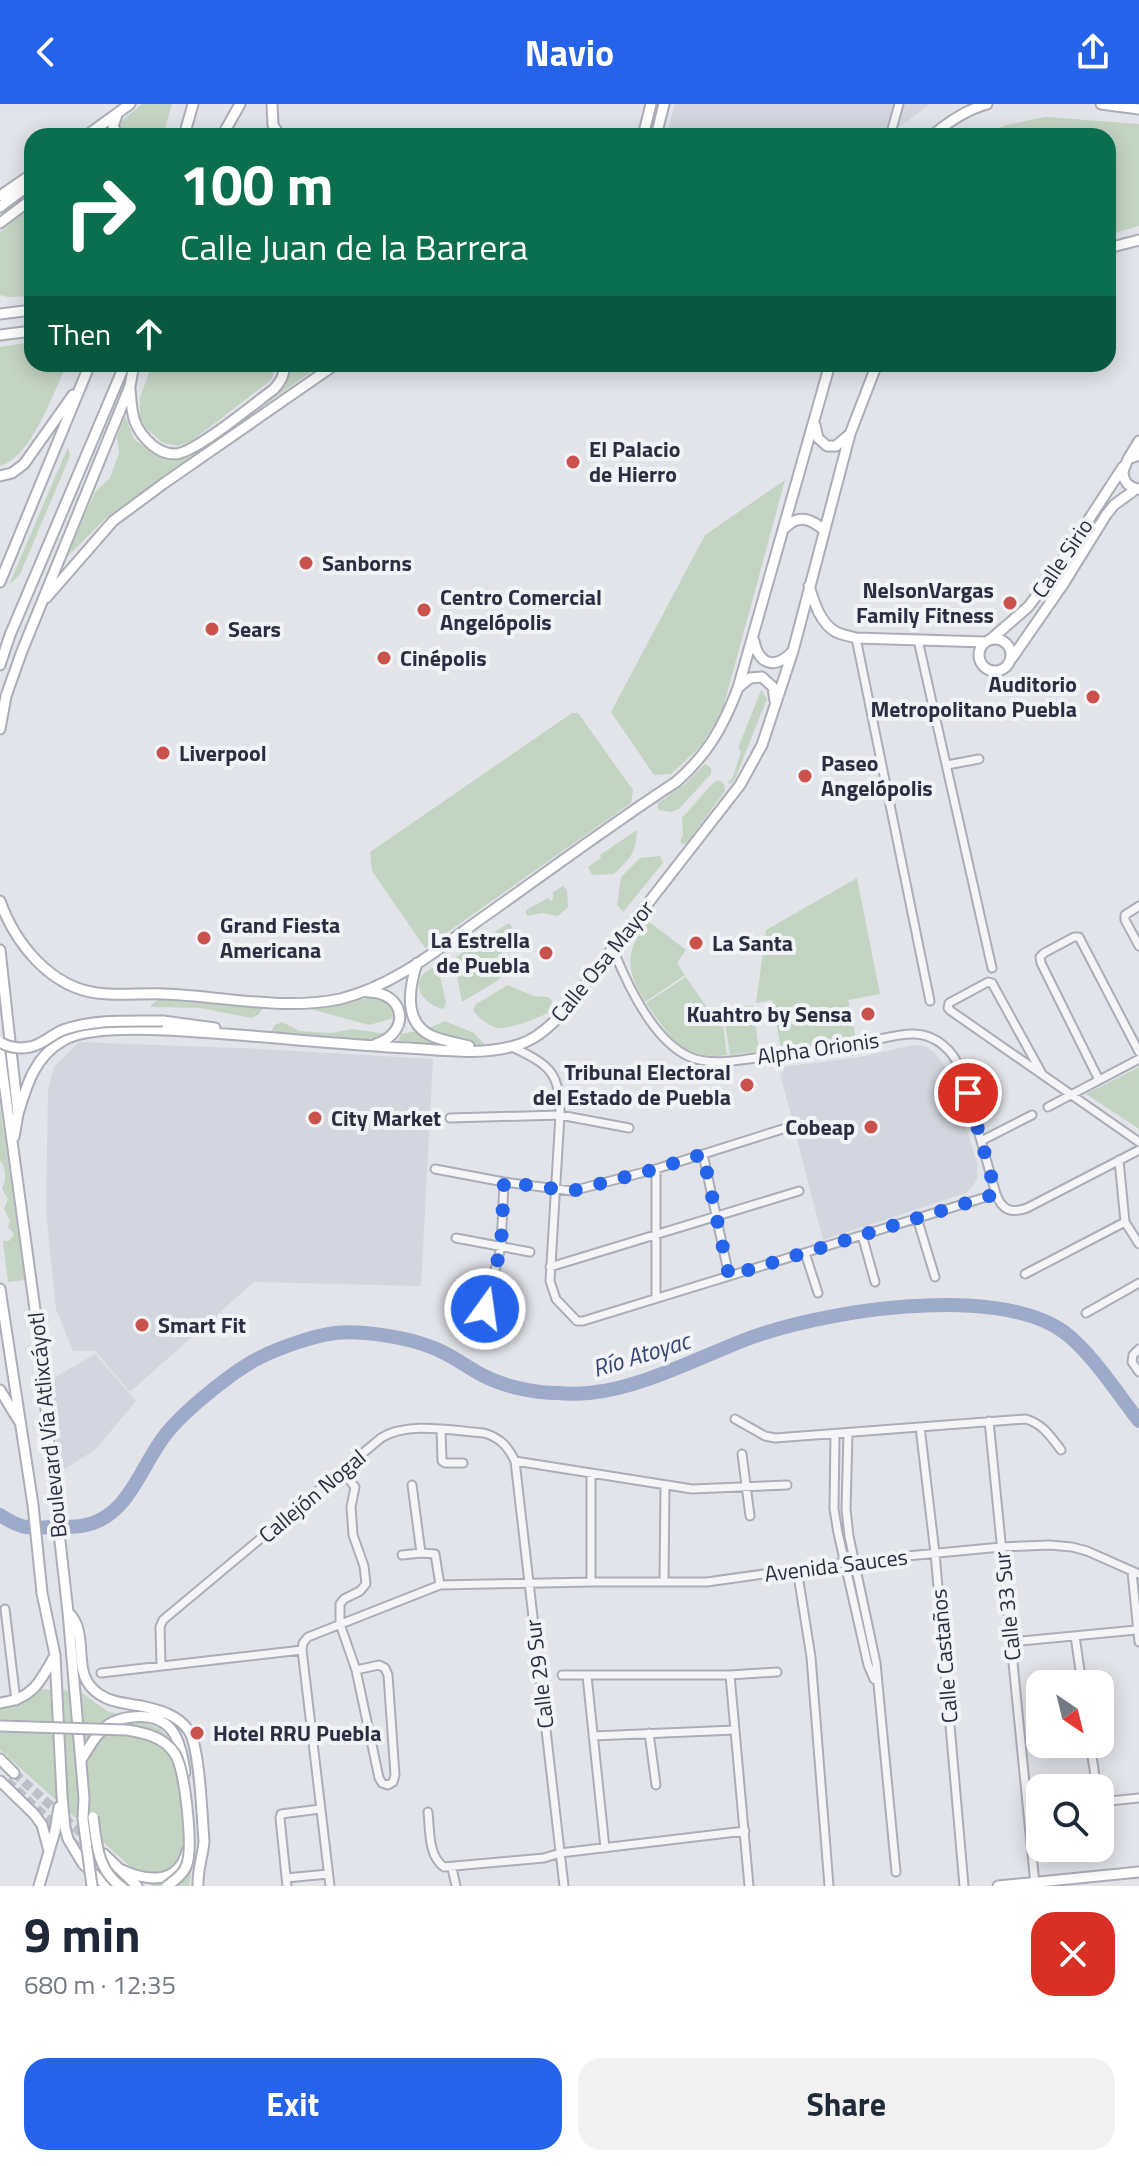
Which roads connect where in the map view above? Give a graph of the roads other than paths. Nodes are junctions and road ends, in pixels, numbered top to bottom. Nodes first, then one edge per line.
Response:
1 (130, 104) edge
2 (193, 104) edge
3 (240, 104) edge
4 (272, 104) edge
5 (651, 104) edge
6 (664, 104) edge
7 (899, 104) edge
8 (987, 104) edge
9 (1101, 104) edge
10 (1139, 109) edge
11 (119, 113) junction
12 (97, 128) edge
13 (114, 128) edge
14 (186, 128) edge
15 (226, 128) edge
16 (275, 128) edge
17 (645, 128) edge
18 (658, 128) edge
19 (892, 128) edge
20 (942, 128) edge
21 (24, 180) edge
22 (24, 189) edge
23 (0, 196) edge
24 (24, 205) edge
25 (0, 207) edge
26 (0, 223) edge
27 (1139, 240) edge
28 (1116, 246) edge
29 (0, 306) edge
30 (18, 311) junction
31 (24, 311) edge
32 (0, 314) edge
33 (24, 332) edge
34 (2, 335) edge
35 (87, 372) edge
36 (122, 372) edge
37 (133, 372) edge
38 (285, 372) edge
39 (324, 372) edge
40 (828, 372) edge
41 (874, 372) edge
42 (84, 379) junction
43 (130, 386) junction
44 (815, 421) junction
45 (850, 434) junction
46 (1139, 441) edge
47 (1139, 455) edge
48 (1126, 463) junction
49 (0, 476) edge
50 (1137, 489) edge
51 (785, 529) junction
52 (824, 530) junction
53 (1052, 576) junction
54 (0, 582) edge
55 (1064, 583) junction
56 (809, 585) junction
57 (41, 603) junction
58 (753, 638) junction
59 (856, 638) junction
60 (918, 640) junction
61 (988, 641) junction
62 (793, 651) junction
63 (1012, 658) junction
64 (0, 665) edge
65 (738, 688) junction
66 (776, 705) junction
67 (0, 729) edge
68 (979, 759) dead end
69 (947, 765) junction
70 (0, 901) edge
71 (1139, 906) edge
72 (1139, 946) edge
73 (613, 949) junction
74 (0, 950) edge
75 (417, 963) junction
76 (992, 968) dead end
77 (366, 992) junction
78 (930, 1001) dead end
79 (227, 1034) junction
80 (0, 1042) edge
81 (368, 1046) junction
82 (512, 1047) junction
83 (481, 1050) junction
84 (1139, 1052) edge
85 (0, 1053) edge
86 (1139, 1059) edge
87 (1041, 1072) junction
88 (1099, 1080) junction
89 (1071, 1095) junction
90 (1048, 1107) dead end
91 (18, 1114) junction
92 (560, 1115) junction
93 (1032, 1115) dead end
94 (450, 1118) dead end
95 (789, 1127) dead end
96 (629, 1128) dead end
97 (981, 1141) junction
98 (1139, 1142) edge
99 (12, 1144) junction
100 (1139, 1150) edge
101 (703, 1154) junction
102 (1119, 1160) junction
103 (435, 1169) dead end
104 (656, 1169) junction
105 (504, 1182) junction
106 (556, 1190) junction
107 (799, 1191) dead end
108 (996, 1194) junction
109 (716, 1217) junction
110 (917, 1218) junction
111 (1125, 1222) junction
112 (862, 1235) junction
113 (655, 1236) junction
114 (456, 1238) dead end
115 (1139, 1244) edge
116 (501, 1247) junction
117 (530, 1252) dead end
118 (805, 1253) junction
119 (550, 1267) junction
120 (1025, 1274) dead end
121 (729, 1276) junction
122 (935, 1277) dead end
123 (875, 1282) dead end
124 (1139, 1283) edge
125 (0, 1289) edge
126 (818, 1293) dead end
127 (656, 1298) junction
128 (485, 1309) dead end
129 (1086, 1313) dead end
130 (1139, 1349) edge
131 (1139, 1372) edge
132 (0, 1390) edge
133 (735, 1419) dead end
134 (989, 1421) junction
135 (21, 1425) junction
136 (920, 1427) junction
137 (441, 1432) junction
138 (848, 1433) junction
139 (835, 1434) junction
140 (1061, 1450) dead end
141 (742, 1454) dead end
142 (515, 1461) junction
143 (463, 1463) dead end
144 (342, 1471) junction
145 (591, 1475) junction
146 (412, 1485) dead end
147 (787, 1485) dead end
148 (665, 1486) junction
149 (746, 1486) junction
150 (750, 1516) dead end
151 (1001, 1547) junction
152 (421, 1553) junction
153 (935, 1553) junction
154 (402, 1555) dead end
155 (855, 1561) junction
156 (844, 1562) junction
157 (797, 1569) junction
158 (1136, 1573) edge
159 (664, 1581) junction
160 (591, 1582) junction
161 (528, 1583) junction
162 (440, 1585) junction
163 (5, 1609) dead end
164 (68, 1612) junction
165 (340, 1624) junction
166 (1136, 1630) junction
167 (1075, 1636) junction
168 (1010, 1642) junction
169 (1139, 1642) edge
170 (302, 1650) junction
171 (55, 1655) junction
172 (161, 1665) junction
173 (356, 1670) junction
174 (1080, 1670) edge
175 (777, 1672) dead end
176 (101, 1673) dead end
177 (562, 1675) dead end
178 (730, 1675) junction
179 (587, 1676) junction
180 (878, 1689) junction
181 (16, 1701) junction
182 (0, 1703) edge
183 (0, 1726) edge
184 (735, 1730) junction
185 (649, 1733) junction
186 (593, 1736) junction
187 (0, 1759) edge
188 (81, 1760) junction
189 (5, 1777) edge
190 (656, 1785) dead end
191 (62, 1796) junction
192 (1139, 1798) edge
193 (1026, 1801) edge
194 (1114, 1801) edge
195 (320, 1809) junction
196 (428, 1812) dead end
197 (88, 1818) junction
198 (745, 1831) junction
199 (605, 1848) junction
200 (50, 1852) junction
201 (560, 1853) junction
202 (104, 1854) dead end
203 (1032, 1862) edge
204 (452, 1868) junction
205 (102, 1869) tunnel mouth
206 (120, 1869) junction
207 (896, 1872) dead end
208 (1139, 1872) edge
209 (328, 1874) junction
210 (287, 1882) edge
211 (1034, 1884) edge
212 (39, 1886) edge
213 (92, 1886) edge
214 (107, 1886) edge
215 (121, 1886) edge
216 (137, 1886) edge
217 (167, 1886) edge
218 (198, 1886) edge
219 (330, 1886) edge
220 (456, 1886) edge
221 (564, 1886) edge
222 (749, 1886) edge
223 (829, 1886) edge
224 (964, 1886) edge
225 (998, 1886) edge

1 - 11 main road
2 - 14 main road
3 - 15 main road
4 - 16 main road
5 - 17 main road
6 - 18 main road
7 - 19 street
8 - 20 main road
9 - 10 main road
11 - 12 main road
11 - 13 main road
21 - 23 main road
22 - 25 main road
24 - 26 main road
27 - 28 main road
29 - 30 main road
30 - 31 main road
30 - 32 main road
33 - 34 main road
35 - 42 main road
36 - 64 main road
37 - 43 main road
38 - 43 main road
39 - 57 main road
40 - 44 main road
41 - 45 main road, Calle Osa Mayor
42 - 49 main road
42 - 54 main road
43 - 57 main road
44 - 45 main road
44 - 51 main road
45 - 52 main road, Calle Osa Mayor
46 - 48 main road
47 - 48 main road
48 - 50 main road
48 - 53 main road, Calle Sirio
50 - 55 main road, Calle Sirio
51 - 52 main road
51 - 58 main road
52 - 56 main road, Calle Osa Mayor
53 - 55 main road
53 - 61 main road, Calle Sirio
55 - 63 main road, Calle Sirio
56 - 59 main road
56 - 62 main road, Calle Osa Mayor
57 - 67 main road
58 - 62 main road
58 - 65 main road
59 - 60 main road
59 - 78 street
60 - 61 main road
60 - 69 street
61 - 63 main road
61 - 63 main road
62 - 66 main road, Calle Osa Mayor
65 - 66 main road
65 - 75 main road
66 - 73 main road, Calle Osa Mayor
68 - 69 street
69 - 76 street
70 - 77 main road
71 - 72 street
73 - 82 main road, Calle Osa Mayor
73 - 97 street, Alpha Orionis
74 - 91 main road
75 - 77 main road
75 - 83 main road
77 - 81 main road
79 - 80 main road, bridge
79 - 81 main road, Calle Osa Mayor
79 - 91 main road, Calle Osa Mayor
81 - 83 main road, Calle Osa Mayor
82 - 83 main road, Calle Osa Mayor
82 - 92 street
84 - 88 street
85 - 99 main road, Boulevard Vía Atlixcáyotl
86 - 88 street
87 - 87 street
87 - 89 street
88 - 89 street
89 - 90 street
89 - 98 street
91 - 99 main road
92 - 94 street
92 - 96 street
92 - 106 street
93 - 97 street
95 - 101 street
97 - 108 street
99 - 164 main road, Boulevard Vía Atlixcáyotl
100 - 102 street
101 - 104 street
101 - 109 street
102 - 108 street
102 - 111 street
103 - 105 street
104 - 106 street
104 - 113 street
105 - 106 street
105 - 116 street
106 - 119 street
107 - 109 street
108 - 110 street
109 - 113 street
109 - 121 street
110 - 112 street
110 - 122 street
111 - 115 street
111 - 120 street
112 - 118 street
112 - 123 street
113 - 119 street
113 - 127 street
114 - 116 street
116 - 117 street
116 - 128 street
118 - 121 street
118 - 126 street
119 - 127 street
121 - 127 street
124 - 129 street
125 - 135 main road, Boulevard Vía Atlixcáyotl
130 - 131 street
132 - 135 main road
133 - 139 street
134 - 136 street
134 - 140 street
134 - 151 street, Calle 33 Sur
135 - 171 main road, Boulevard Vía Atlixcáyotl
136 - 138 street
136 - 153 street, Calle Castaños
137 - 142 street, Callejón Nogal
137 - 143 street
137 - 144 street, Callejón Nogal
138 - 139 street
138 - 155 street
139 - 156 street
141 - 149 street
142 - 145 street
142 - 161 street, Calle 29 Sur
144 - 165 street
144 - 172 street, Callejón Nogal
145 - 148 street
145 - 160 street
146 - 152 street
147 - 149 street
148 - 149 street
148 - 159 street
149 - 150 street
151 - 153 street, Avenida Sauces
151 - 158 street, Avenida Sauces
151 - 168 street, Calle 33 Sur
152 - 154 street
152 - 162 street
153 - 155 street, Avenida Sauces
153 - 224 street, Calle Castaños
155 - 156 street, Avenida Sauces
155 - 180 street
156 - 157 street, Avenida Sauces
156 - 180 street
157 - 159 street, Avenida Sauces
157 - 223 street
158 - 166 street
159 - 160 street, Avenida Sauces
160 - 161 street, Avenida Sauces
161 - 162 street, Avenida Sauces
161 - 201 street, Calle 29 Sur
162 - 165 street
163 - 181 street
164 - 188 main road, Boulevard Vía Atlixcáyotl
164 - 218 main road
165 - 170 street
165 - 173 street
166 - 167 street
166 - 169 street
167 - 168 street
167 - 174 street
168 - 193 street, Calle 33 Sur
170 - 172 street
170 - 195 street
171 - 181 main road
171 - 191 main road, Boulevard Vía Atlixcáyotl
172 - 176 street
173 - 173 street
175 - 178 street
177 - 179 street
178 - 179 street
178 - 184 street
179 - 186 street
180 - 207 street
181 - 182 main road
183 - 217 main road, bridge
184 - 185 street
184 - 198 street
185 - 186 street
185 - 190 street
186 - 199 street
187 - 189 main road
188 - 197 main road, Boulevard Vía Atlixcáyotl
188 - 206 main road
189 - 200 main road
191 - 200 main road
191 - 214 main road
192 - 194 street
195 - 209 street
195 - 210 street
196 - 204 street
197 - 213 main road, bridge
197 - 215 main road, bridge
198 - 199 street
198 - 222 street
199 - 201 street
200 - 212 main road
201 - 204 street
201 - 221 street, Calle 29 Sur
202 - 206 main road
203 - 211 street, Calle 33 Sur
204 - 220 street
205 - 215 main road
206 - 216 main road
208 - 211 main road
209 - 210 street
209 - 219 street
211 - 225 main road

